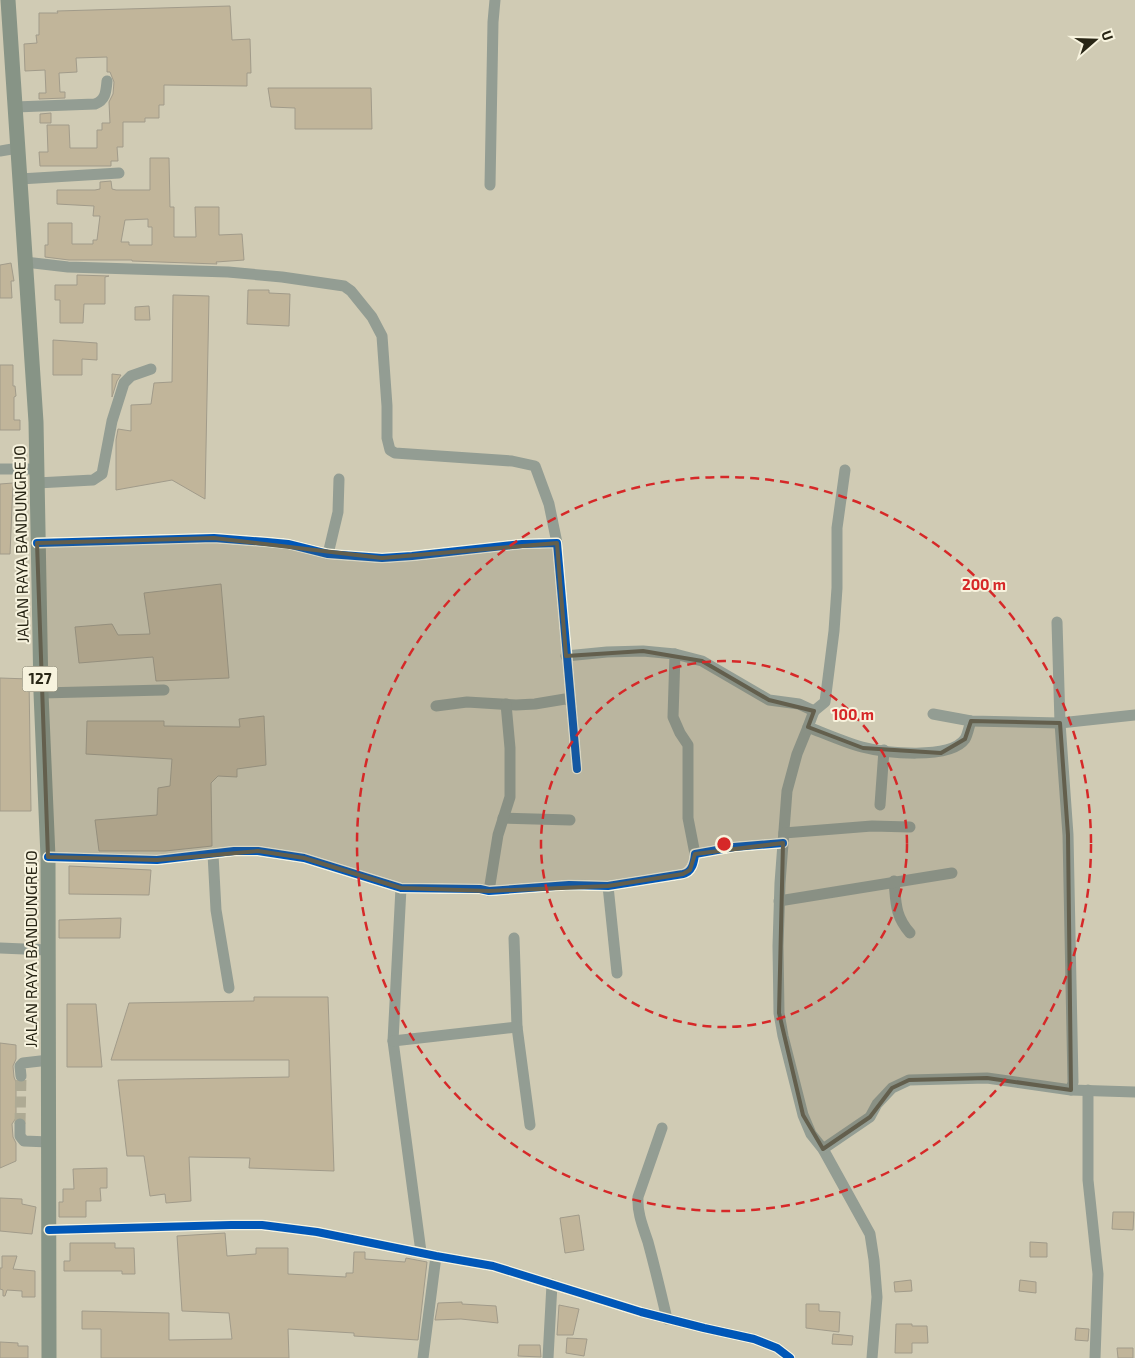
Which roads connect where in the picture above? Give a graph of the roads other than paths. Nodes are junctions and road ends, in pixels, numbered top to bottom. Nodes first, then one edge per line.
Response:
1 (8, 0) edge
2 (495, 0) edge
3 (107, 81) dead end
4 (15, 107) junction
5 (18, 148) junction
6 (0, 151) edge
7 (119, 173) dead end
8 (20, 178) junction
9 (490, 185) dead end
10 (25, 262) junction
11 (150, 369) dead end
12 (0, 469) edge
13 (845, 470) dead end
14 (37, 476) junction
15 (339, 479) dead end
16 (37, 543) junction
17 (557, 543) junction
18 (328, 554) junction
19 (1057, 622) dead end
20 (675, 654) junction
21 (566, 656) junction
22 (164, 690) dead end
23 (41, 693) junction
24 (570, 701) junction
25 (506, 704) junction
26 (436, 706) dead end
27 (814, 711) junction
28 (933, 714) dead end
29 (1135, 715) edge
30 (971, 721) junction
31 (1060, 723) junction
32 (808, 727) junction
33 (884, 750) junction
34 (577, 769) dead end
35 (880, 805) dead end
36 (504, 818) junction
37 (570, 820) dead end
38 (910, 827) dead end
39 (783, 838) junction
40 (213, 854) junction
41 (694, 854) junction
42 (48, 857) junction
43 (952, 873) dead end
44 (894, 882) junction
45 (608, 886) junction
46 (401, 888) junction
47 (489, 891) junction
48 (779, 901) junction
49 (910, 934) dead end
50 (514, 938) dead end
51 (0, 948) edge
52 (48, 950) junction
53 (617, 973) dead end
54 (229, 988) dead end
55 (517, 1027) junction
56 (394, 1041) junction
57 (49, 1060) junction
58 (20, 1076) tunnel mouth
59 (1071, 1090) junction
60 (1088, 1090) junction
61 (1135, 1092) edge
62 (20, 1124) tunnel mouth
63 (530, 1126) dead end
64 (662, 1128) dead end
65 (49, 1142) junction
66 (823, 1149) junction
67 (49, 1230) junction
68 (422, 1252) junction
69 (436, 1256) junction
70 (552, 1284) junction
71 (667, 1319) junction
72 (49, 1358) edge
73 (423, 1358) edge
74 (548, 1358) edge
75 (790, 1358) edge
76 (872, 1358) edge
77 (1095, 1358) edge

1 - 4 main road, JALAN RAYA BANDUNGREJO / 127
2 - 9 street
3 - 4 street
4 - 5 main road, JALAN RAYA BANDUNGREJO / 127
5 - 6 street
5 - 8 main road, JALAN RAYA BANDUNGREJO / 127
7 - 8 street
8 - 10 main road, JALAN RAYA BANDUNGREJO / 127
10 - 14 main road, JALAN RAYA BANDUNGREJO / 127
10 - 17 street
11 - 14 street
12 - 14 street
13 - 27 street
14 - 16 main road, JALAN RAYA BANDUNGREJO / 127
15 - 18 street
16 - 18 street
16 - 23 main road, JALAN RAYA BANDUNGREJO / 127
17 - 18 street
17 - 21 street
19 - 31 street
20 - 21 street
20 - 27 street
20 - 41 street
21 - 24 street
22 - 23 street
23 - 42 main road, JALAN RAYA BANDUNGREJO / 127
24 - 25 street
24 - 34 street
25 - 26 street
25 - 36 street
27 - 32 street
28 - 30 street
29 - 31 street
30 - 31 street
30 - 33 street
31 - 59 street
32 - 33 street
32 - 39 street
33 - 35 street
36 - 37 street
36 - 47 street
38 - 39 street
39 - 41 street
39 - 48 street
40 - 42 street
40 - 46 street
40 - 54 street
41 - 45 street
42 - 52 main road, JALAN RAYA BANDUNGREJO / 127
43 - 44 street
44 - 48 street
44 - 49 street
45 - 47 street
45 - 53 street
46 - 47 street
46 - 56 street
48 - 66 street
50 - 55 street
51 - 52 street
52 - 57 main road, JALAN RAYA BANDUNGREJO / 127
55 - 56 street
55 - 63 street
56 - 68 street
57 - 58 street
57 - 65 main road, JALAN RAYA BANDUNGREJO / 127
59 - 60 street
59 - 66 street
60 - 61 street
60 - 77 street
62 - 65 street
64 - 71 street
65 - 67 main road, JALAN RAYA BANDUNGREJO / 127
66 - 76 street
67 - 68 street
67 - 72 main road, JALAN RAYA BANDUNGREJO / 127
68 - 69 street
69 - 70 street
69 - 73 street
70 - 71 street
70 - 74 street
71 - 75 street

